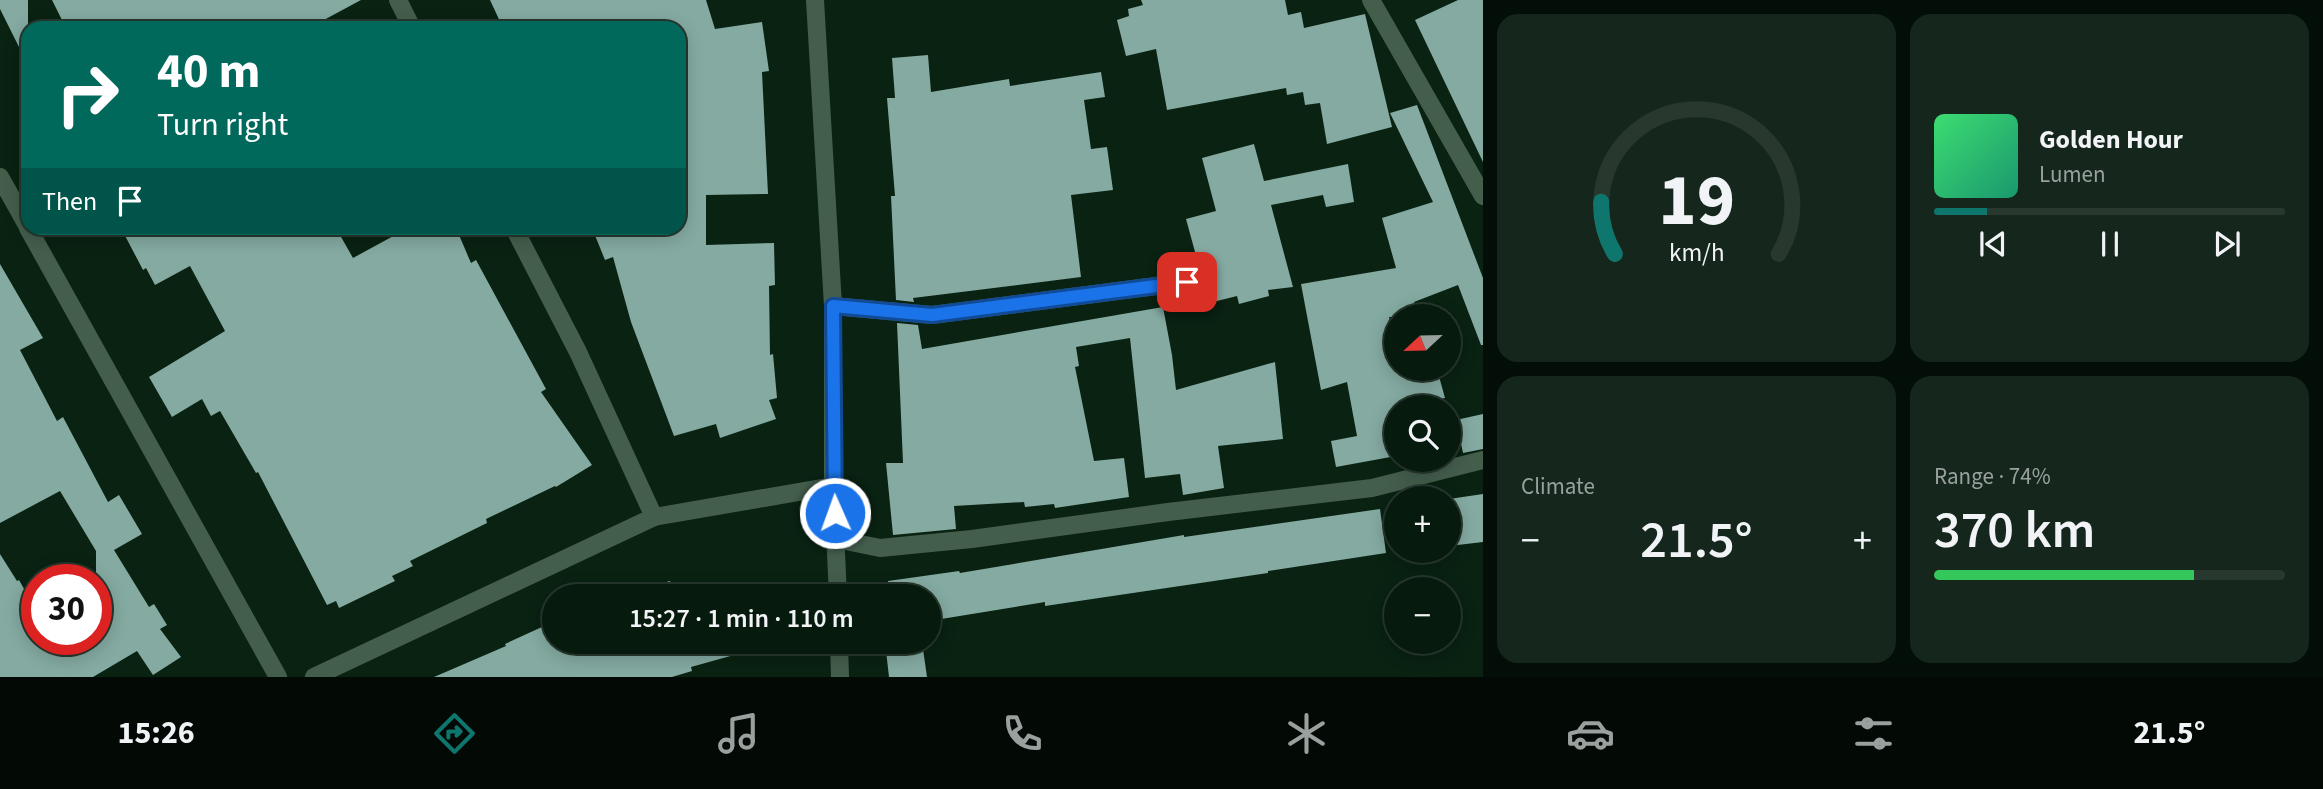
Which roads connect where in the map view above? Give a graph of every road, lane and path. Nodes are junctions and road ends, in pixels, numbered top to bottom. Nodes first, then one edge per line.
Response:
1 (398, 0) edge
2 (815, 0) edge
3 (1371, 0) edge
4 (408, 21) edge
5 (0, 177) edge
6 (1483, 196) edge
7 (21, 214) edge
8 (32, 235) edge
9 (518, 235) edge
10 (1187, 282) dead end
11 (833, 306) junction
12 (1483, 460) edge
13 (833, 486) junction
14 (654, 517) junction
15 (836, 539) junction
16 (838, 584) edge
17 (839, 654) edge
18 (278, 677) edge
19 (314, 677) edge
20 (840, 677) edge

1 - 4 street
2 - 11 street
3 - 6 street
5 - 7 street
8 - 18 street
9 - 14 street
10 - 11 street
11 - 13 street
12 - 15 street
13 - 14 street
13 - 15 street
14 - 19 street
15 - 16 street
17 - 20 street

